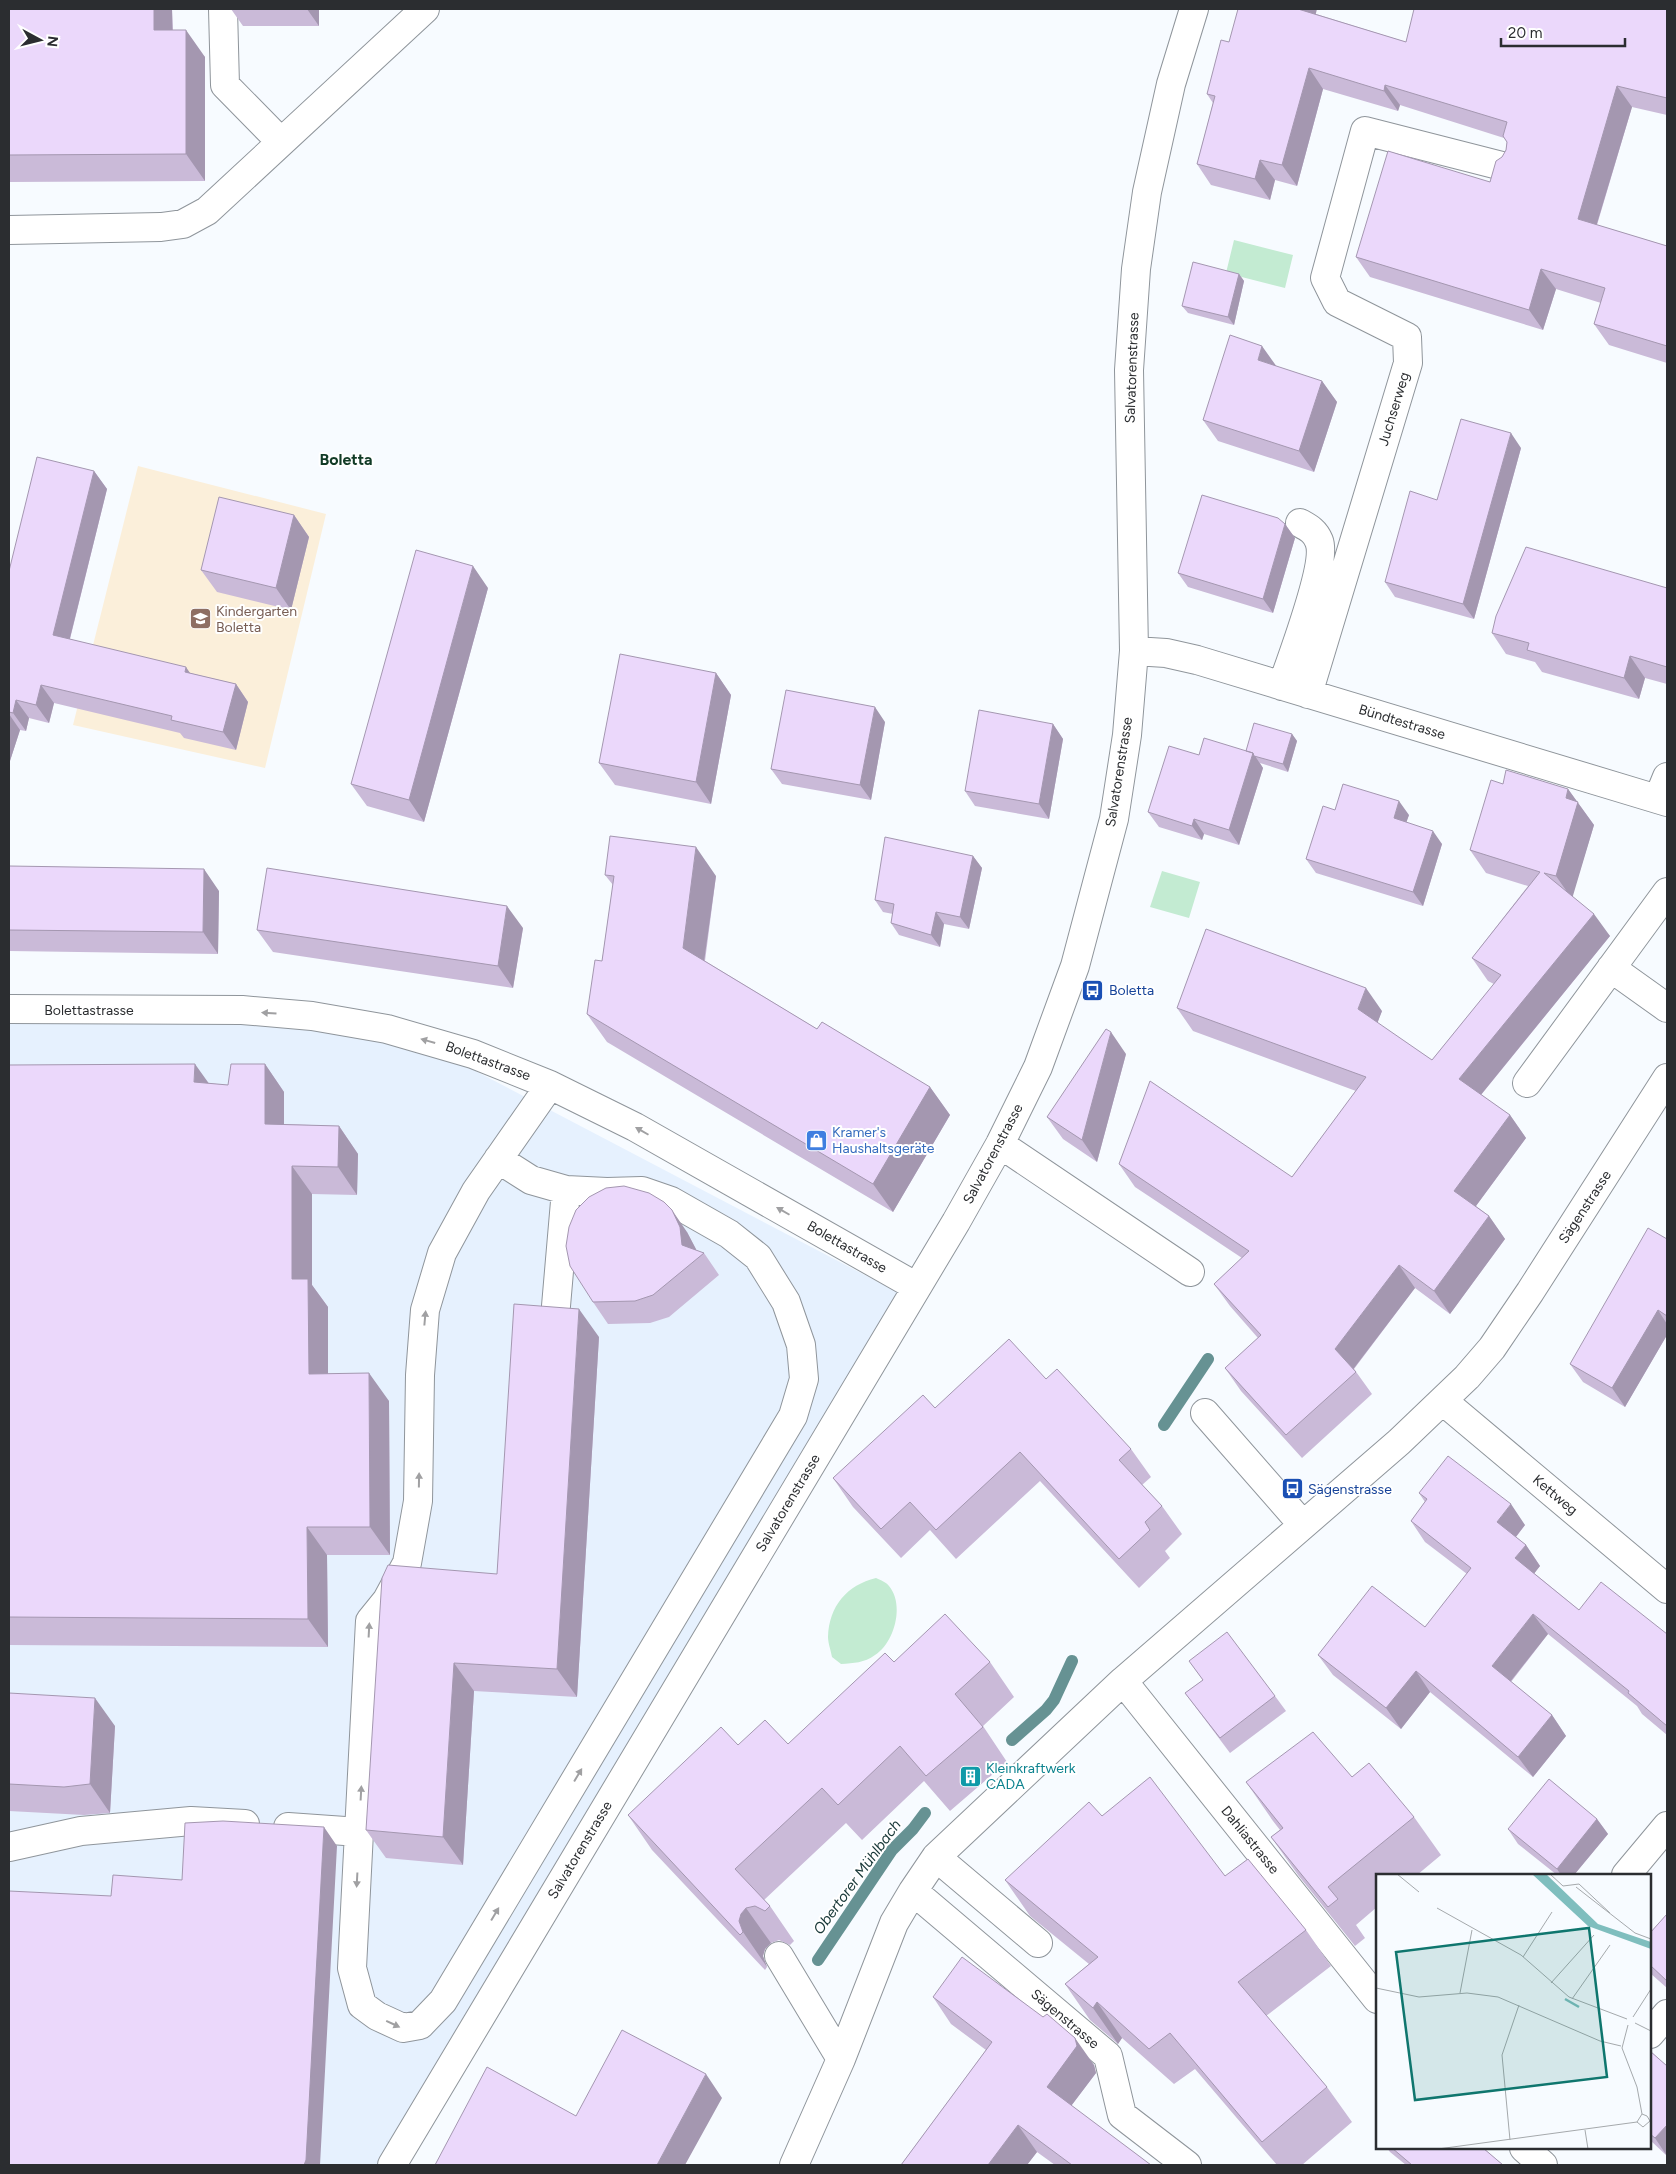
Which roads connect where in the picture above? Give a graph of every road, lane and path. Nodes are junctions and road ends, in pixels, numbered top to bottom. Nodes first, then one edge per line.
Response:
1 (223, 9) edge
2 (425, 9) edge
3 (1194, 9) edge
4 (281, 142) junction
5 (1506, 167) edge
6 (9, 230) edge
7 (1300, 524) dead end
8 (1134, 651) junction
9 (1295, 690) junction
10 (1664, 793) edge
11 (1667, 892) edge
12 (1611, 968) junction
13 (1667, 1008) edge
14 (9, 1009) edge
15 (1667, 1078) edge
16 (1527, 1083) dead end
17 (550, 1085) junction
18 (1000, 1144) junction
19 (498, 1159) junction
20 (566, 1190) junction
21 (1190, 1272) dead end
22 (917, 1287) junction
23 (556, 1306) edge
24 (1443, 1401) junction
25 (1205, 1413) dead end
26 (1303, 1525) junction
27 (1667, 1589) edge
28 (1123, 1682) junction
29 (1667, 1826) edge
30 (359, 1832) junction
31 (9, 1847) edge
32 (936, 1857) junction
33 (1627, 1874) edge
34 (913, 1890) junction
35 (1038, 1943) edge
36 (779, 1956) dead end
37 (1376, 1998) edge
38 (1667, 2014) edge
39 (1651, 2033) edge
40 (841, 2059) junction
41 (392, 2165) edge
42 (794, 2165) edge
43 (1187, 2165) edge

1 - 4 street
2 - 4 street
3 - 8 street, Salvatorenstrasse
4 - 6 street
5 - 9 street, Juchserweg
7 - 9 street
8 - 9 street, Bündtestrasse
8 - 18 street, Salvatorenstrasse
9 - 10 street, Bündtestrasse
11 - 12 street
12 - 13 street
12 - 16 street
17 -> 14 street, Bolettastrasse
15 - 24 street, Sägenstrasse
17 - 19 street
22 -> 17 street, Bolettastrasse
18 - 21 street
18 - 22 street, Salvatorenstrasse
19 - 20 street
30 -> 19 street
20 - 23 street
30 -> 20 street
22 - 41 street, Salvatorenstrasse
24 - 26 street, Sägenstrasse
24 - 27 street, Kettweg
25 - 26 street
26 - 28 street, Sägenstrasse
28 - 32 street, Sägenstrasse
28 - 37 street, Dahliastrasse
29 - 33 street
30 - 31 street
32 - 34 street, Sägenstrasse
32 - 35 street
34 - 40 street, Sägenstrasse
34 - 43 street, Sägenstrasse
36 - 40 street
38 - 39 street
40 - 42 street, Sägenstrasse

